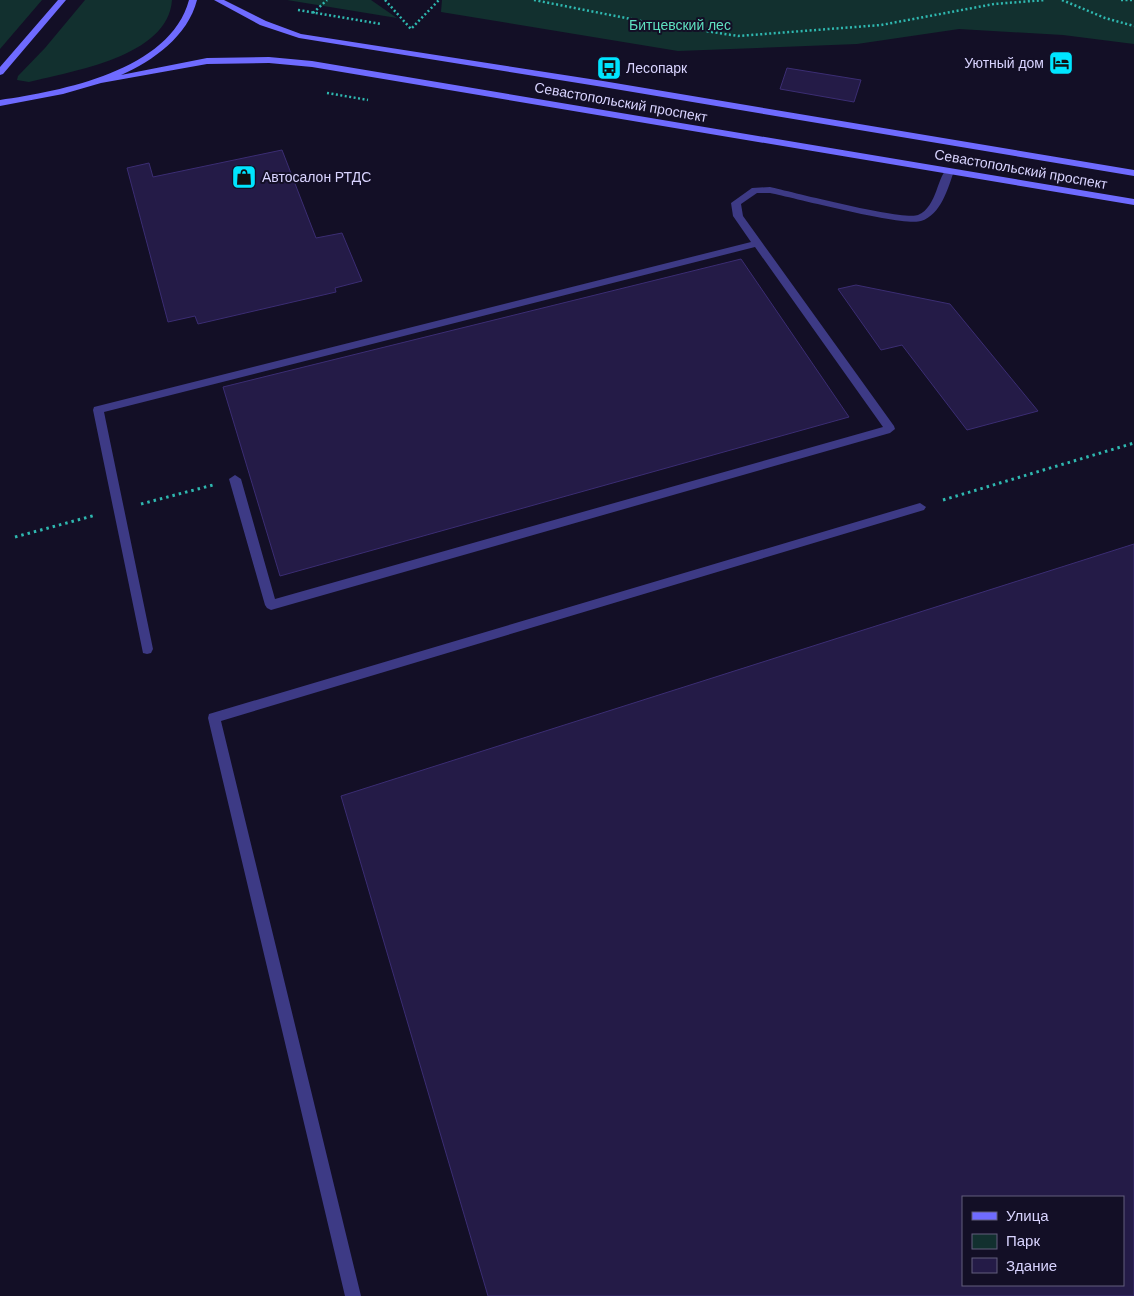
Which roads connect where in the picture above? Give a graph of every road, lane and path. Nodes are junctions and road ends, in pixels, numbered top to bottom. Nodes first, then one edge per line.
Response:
1 (62, 0) edge
2 (193, 0) edge
3 (218, 0) edge
4 (327, 0) edge
5 (385, 0) edge
6 (439, 0) edge
7 (534, 0) edge
8 (1045, 0) edge
9 (1062, 0) edge
10 (1121, 0) edge
11 (1134, 0) edge
12 (294, 9) dead end
13 (313, 13) junction
14 (382, 24) dead end
15 (1134, 26) edge
16 (401, 28) dead end
17 (411, 30) junction
18 (417, 35) dead end
19 (0, 72) edge
20 (103, 81) junction
21 (327, 93) dead end
22 (368, 100) dead end
23 (0, 103) edge
24 (949, 171) junction
25 (1134, 173) edge
26 (1134, 202) edge
27 (758, 243) junction
28 (1134, 443) edge
29 (235, 479) dead end
30 (920, 507) joint
31 (147, 649) dead end
32 (353, 1296) edge

1 - 19 main road
2 - 20 main road
3 - 25 main road, Севастопольский проспект
4 - 13 path
5 - 17 path
6 - 17 path
7 - 8 path
9 - 15 path
10 - 11 path
12 - 13 path
13 - 14 path
16 - 17 path
17 - 18 path
20 - 23 main road
20 - 24 main road, Севастопольский проспект
21 - 22 path
24 - 26 main road, Севастопольский проспект
24 - 27 lane
27 - 29 lane
27 - 31 lane
28 - 30 path
30 - 32 lane

